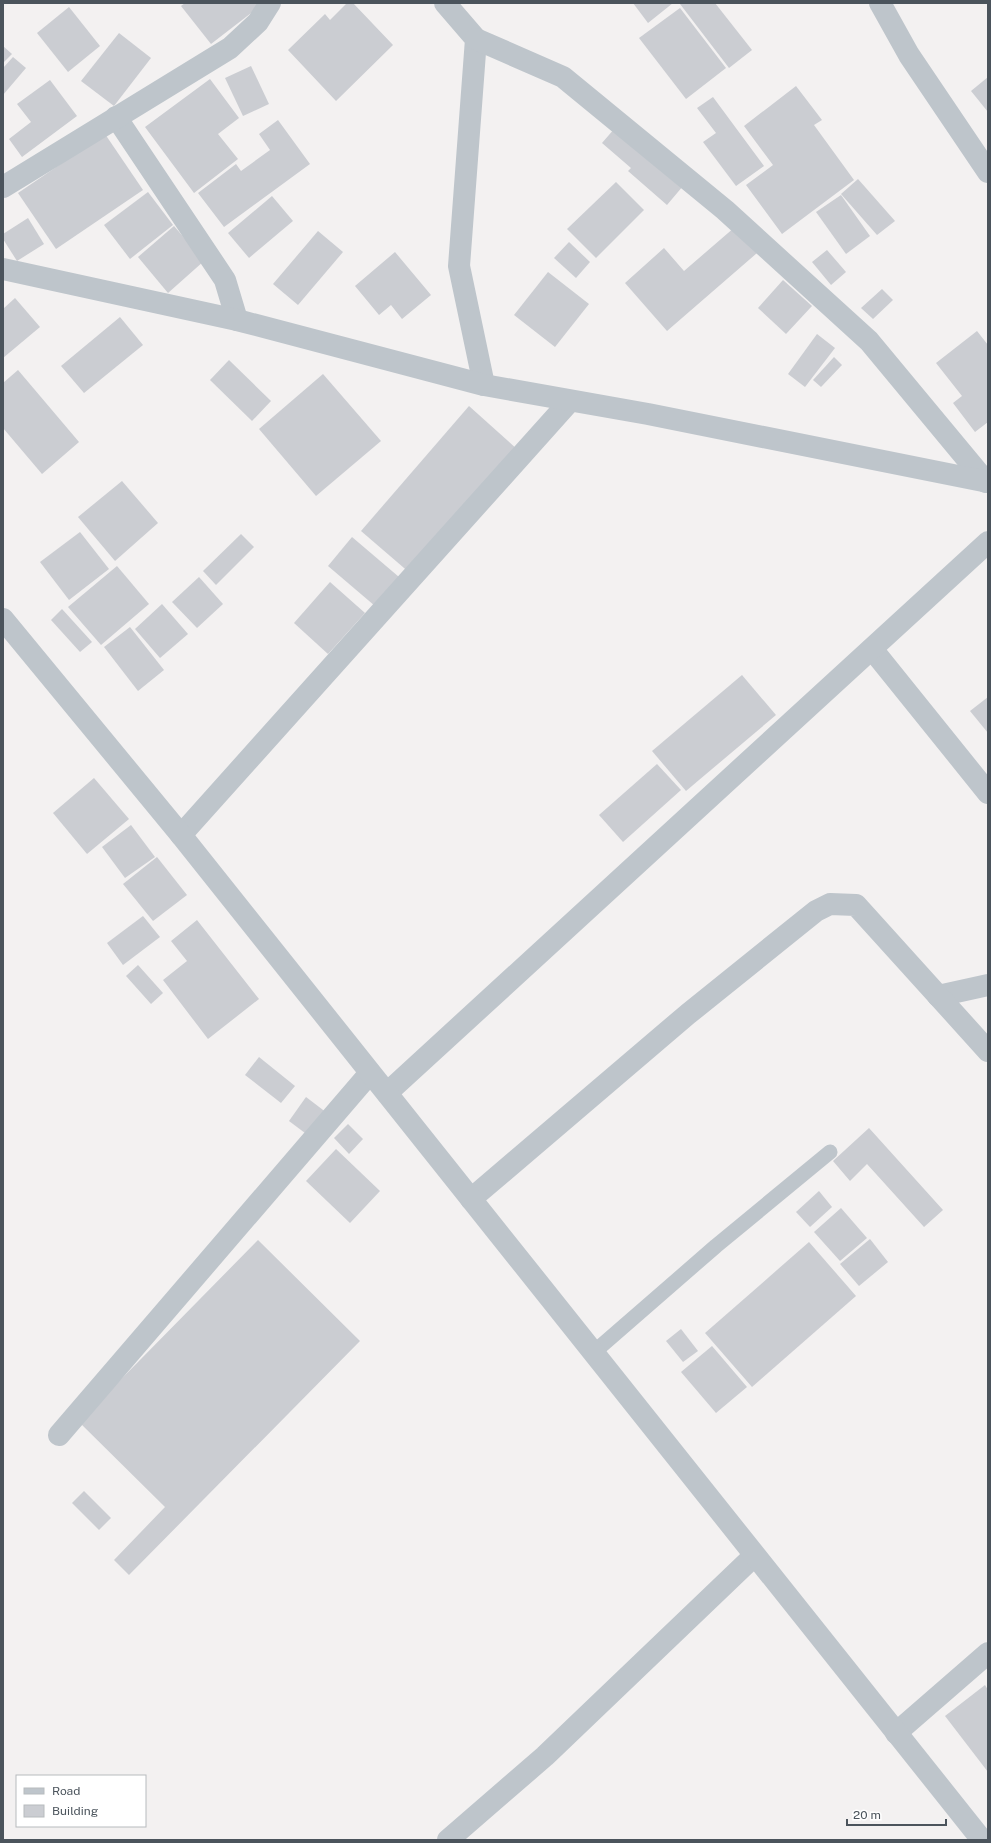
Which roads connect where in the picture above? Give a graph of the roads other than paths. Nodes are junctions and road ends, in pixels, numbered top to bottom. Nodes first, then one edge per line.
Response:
1 (270, 3) edge
2 (445, 3) edge
3 (880, 3) edge
4 (476, 39) junction
5 (116, 117) junction
6 (988, 172) edge
7 (3, 187) edge
8 (3, 269) edge
9 (237, 320) junction
10 (484, 385) junction
11 (570, 401) junction
12 (987, 482) edge
13 (988, 542) edge
14 (3, 619) edge
15 (872, 649) junction
16 (988, 793) edge
17 (181, 835) junction
18 (988, 985) edge
19 (938, 996) junction
20 (988, 1051) edge
21 (370, 1073) junction
22 (387, 1093) junction
23 (830, 1152) dead end
24 (471, 1199) junction
25 (593, 1353) junction
26 (59, 1435) dead end
27 (754, 1556) junction
28 (988, 1653) edge
29 (896, 1733) junction
30 (448, 1840) edge
31 (982, 1840) edge

1 - 5 street
2 - 4 street
3 - 6 street
4 - 10 street
4 - 12 street
5 - 7 street
5 - 9 street
8 - 9 street
9 - 10 street
10 - 11 street
11 - 12 street
11 - 17 street
13 - 15 street
14 - 17 street
15 - 16 street
15 - 22 street
17 - 21 street
18 - 19 street
19 - 20 street
19 - 24 street
21 - 22 street
21 - 26 street
22 - 24 street
23 - 25 lane
24 - 25 street
25 - 27 street
27 - 29 street
27 - 30 street
28 - 29 street
29 - 31 street

